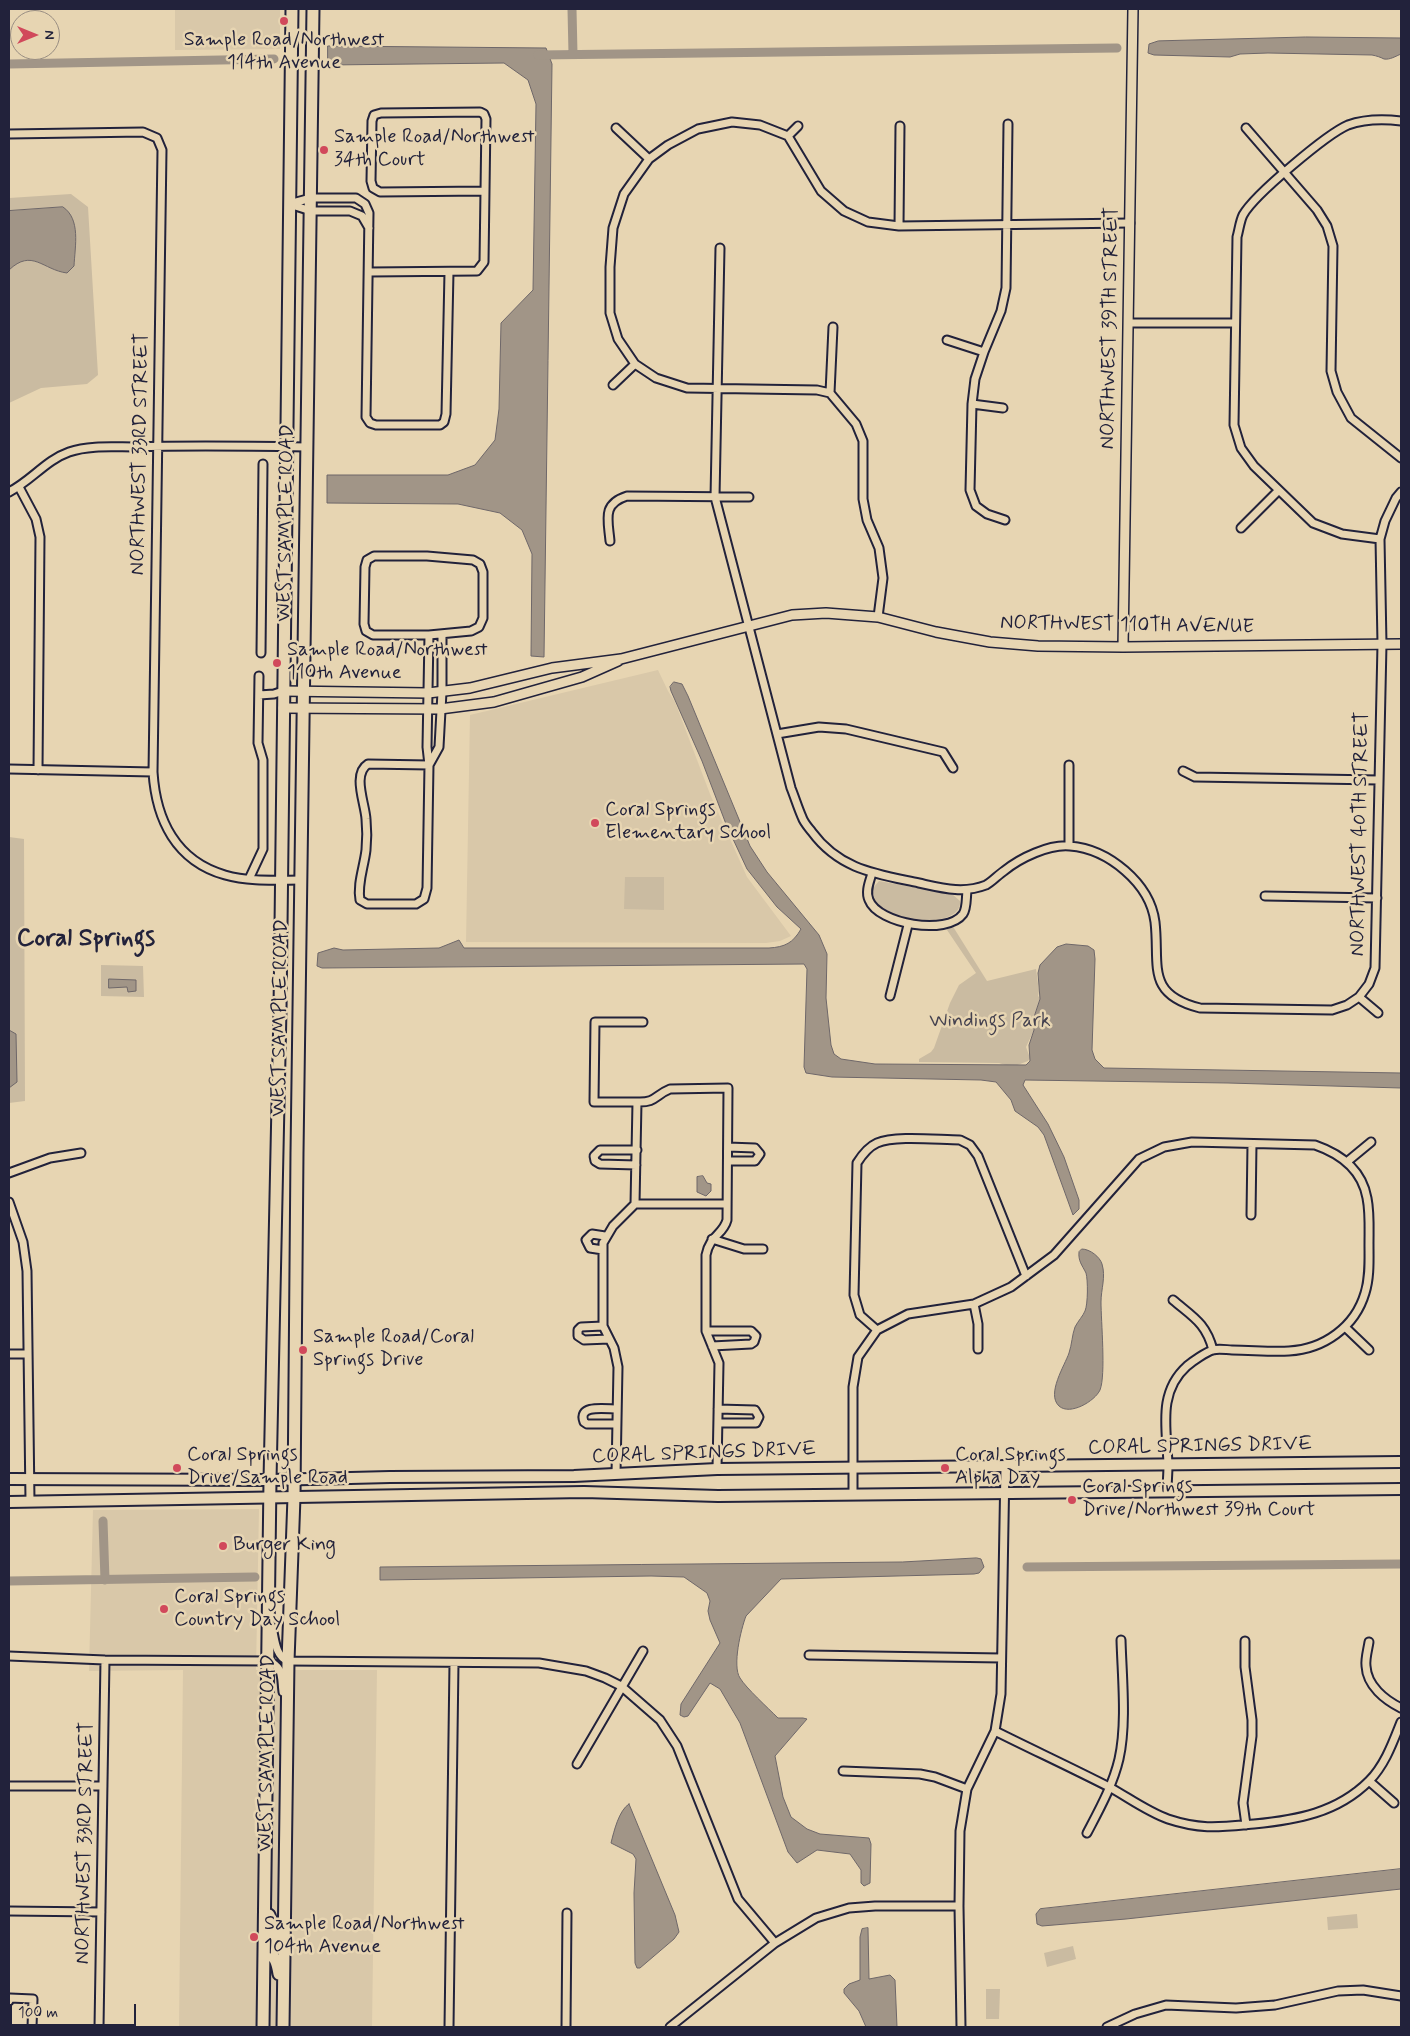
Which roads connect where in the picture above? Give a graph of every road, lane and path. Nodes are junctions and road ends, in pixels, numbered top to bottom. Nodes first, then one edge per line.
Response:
1 (292, 9) edge
2 (313, 9) edge
3 (1132, 9) edge
4 (1401, 121) edge
5 (1008, 124) dead end
6 (798, 126) dead end
7 (900, 126) dead end
8 (616, 128) dead end
9 (1246, 128) dead end
10 (9, 134) edge
11 (788, 136) junction
12 (649, 159) junction
13 (1285, 173) junction
14 (485, 191) junction
15 (311, 198) junction
16 (289, 204) junction
17 (311, 211) junction
18 (1130, 223) junction
19 (1006, 225) junction
20 (898, 226) junction
21 (369, 228) junction
22 (720, 248) dead end
23 (370, 272) junction
24 (449, 272) junction
25 (1129, 323) junction
26 (1235, 323) junction
27 (833, 327) dead end
28 (947, 340) dead end
29 (984, 352) junction
30 (634, 364) junction
31 (613, 385) dead end
32 (717, 389) junction
33 (830, 394) junction
34 (972, 404) junction
35 (1004, 408) dead end
36 (157, 446) junction
37 (286, 446) junction
38 (307, 447) junction
39 (1401, 458) edge
40 (263, 464) dead end
41 (19, 487) junction
42 (1278, 491) junction
43 (9, 492) edge
44 (1401, 492) edge
45 (715, 497) junction
46 (749, 497) dead end
47 (1005, 520) dead end
48 (1242, 528) dead end
49 (1380, 539) junction
50 (610, 541) dead end
51 (878, 617) junction
52 (748, 625) junction
53 (442, 634) junction
54 (429, 635) junction
55 (1382, 644) junction
56 (1401, 644) edge
57 (1123, 647) junction
58 (260, 653) dead end
59 (621, 659) junction
60 (259, 676) dead end
61 (283, 691) junction
62 (304, 691) junction
63 (442, 692) junction
64 (428, 693) junction
65 (259, 695) junction
66 (283, 708) junction
67 (304, 708) junction
68 (440, 708) junction
69 (427, 709) junction
70 (777, 734) junction
71 (429, 765) junction
72 (1069, 765) dead end
73 (953, 768) dead end
74 (9, 769) edge
75 (38, 770) junction
76 (1183, 771) dead end
77 (153, 772) junction
78 (1379, 780) junction
79 (1069, 846) junction
80 (872, 873) junction
81 (249, 880) junction
82 (280, 880) junction
83 (302, 880) junction
84 (967, 891) junction
85 (1265, 896) dead end
86 (1377, 898) junction
87 (908, 925) junction
88 (890, 996) dead end
89 (1359, 997) junction
90 (1378, 1013) dead end
91 (643, 1022) dead end
92 (638, 1102) junction
93 (1371, 1142) dead end
94 (1252, 1144) junction
95 (728, 1148) junction
96 (636, 1150) junction
97 (81, 1153) dead end
98 (728, 1161) junction
99 (1348, 1161) junction
100 (636, 1164) junction
101 (9, 1173) edge
102 (9, 1202) edge
103 (635, 1204) junction
104 (728, 1204) junction
105 (1251, 1215) dead end
106 (606, 1236) junction
107 (712, 1239) junction
108 (763, 1249) dead end
109 (603, 1250) junction
110 (1026, 1276) junction
111 (1173, 1300) dead end
112 (974, 1304) junction
113 (603, 1326) junction
114 (1345, 1327) junction
115 (877, 1330) junction
116 (706, 1331) junction
117 (608, 1339) junction
118 (712, 1346) junction
119 (978, 1349) dead end
120 (1213, 1350) junction
121 (1370, 1350) dead end
122 (9, 1354) edge
123 (28, 1354) junction
124 (718, 1409) junction
125 (617, 1410) junction
126 (718, 1422) junction
127 (616, 1424) junction
128 (1401, 1462) edge
129 (1168, 1465) junction
130 (1006, 1466) junction
131 (853, 1467) junction
132 (717, 1469) junction
133 (616, 1474) junction
134 (9, 1479) edge
135 (30, 1479) junction
136 (270, 1480) junction
137 (294, 1480) junction
138 (1401, 1489) edge
139 (1004, 1492) junction
140 (1167, 1492) junction
141 (853, 1493) junction
142 (270, 1497) junction
143 (294, 1497) junction
144 (9, 1502) edge
145 (30, 1502) junction
146 (268, 1612) junction
147 (1121, 1640) dead end
148 (1244, 1641) dead end
149 (1369, 1642) dead end
150 (643, 1651) dead end
151 (808, 1655) dead end
152 (9, 1656) edge
153 (1001, 1658) junction
154 (105, 1660) junction
155 (268, 1661) junction
156 (288, 1661) junction
157 (454, 1663) junction
158 (622, 1686) junction
159 (1401, 1708) edge
160 (1401, 1722) edge
161 (287, 1723) junction
162 (995, 1731) junction
163 (577, 1764) dead end
164 (843, 1771) dead end
165 (1369, 1781) junction
166 (9, 1786) edge
167 (103, 1786) junction
168 (1109, 1788) junction
169 (966, 1789) junction
170 (1394, 1803) dead end
171 (1246, 1825) junction
172 (1087, 1834) dead end
173 (265, 1898) junction
174 (959, 1906) junction
175 (9, 1911) edge
176 (101, 1912) junction
177 (567, 1913) dead end
178 (775, 1943) junction
179 (264, 1949) junction
180 (284, 1950) junction
181 (1401, 1996) edge
182 (9, 2001) edge
183 (284, 2008) junction
184 (32, 2027) edge
185 (99, 2027) edge
186 (263, 2027) edge
187 (283, 2027) edge
188 (449, 2027) edge
189 (566, 2027) edge
190 (670, 2027) edge
191 (961, 2027) edge
192 (1107, 2027) edge

1 - 16 main road, WEST SAMPLE ROAD
2 - 15 main road, WEST SAMPLE ROAD
3 - 18 street, NORTHWEST 39TH STREET
4 - 13 street
5 - 19 street
6 - 11 street
7 - 20 street
8 - 12 street
9 - 13 street
10 - 36 street, NORTHWEST 33RD STREET
11 - 12 street
11 - 20 street
12 - 30 street
13 - 26 street
13 - 39 street
14 - 14 street
14 - 24 street
15 - 16 street
15 - 17 main road, WEST SAMPLE ROAD
15 - 21 street
16 - 17 street
16 - 37 main road, WEST SAMPLE ROAD
17 - 21 street
17 - 38 main road, WEST SAMPLE ROAD
18 - 19 street
18 - 25 street, NORTHWEST 39TH STREET
19 - 20 street
19 - 29 street
21 - 23 street
22 - 32 street
23 - 24 street
23 - 24 street
25 - 26 street
25 - 57 street, NORTHWEST 39TH STREET
26 - 42 street
27 - 33 street
28 - 29 street
29 - 34 street
30 - 31 street
30 - 32 street
32 - 33 street
32 - 45 street
33 - 51 street
34 - 35 street
34 - 47 street
36 - 37 street
36 - 41 street
36 - 77 street, NORTHWEST 33RD STREET
37 - 38 street
37 - 61 main road, WEST SAMPLE ROAD
38 - 62 main road, WEST SAMPLE ROAD
40 - 58 street
41 - 43 street
41 - 75 street
42 - 48 street
42 - 49 street
44 - 49 street, NORTHWEST 40TH STREET
45 - 46 street
45 - 50 street
45 - 52 street
49 - 55 street, NORTHWEST 40TH STREET
51 - 52 street, NORTHWEST 110TH AVENUE
51 - 57 street, NORTHWEST 110TH AVENUE
52 - 59 street, NORTHWEST 110TH AVENUE
52 - 70 street
53 - 54 street
53 - 54 street
53 - 63 street
54 - 64 street
55 - 56 street, NORTHWEST 110TH AVENUE
55 - 57 street, NORTHWEST 110TH AVENUE
55 - 78 street, NORTHWEST 40TH STREET
59 - 63 street, NORTHWEST 110TH AVENUE
59 - 68 street, NORTHWEST 110TH AVENUE
60 - 65 street
61 - 62 street, NORTHWEST 110TH AVENUE
61 - 65 street
61 - 66 main road, WEST SAMPLE ROAD
62 - 64 street, NORTHWEST 110TH AVENUE
62 - 67 main road, WEST SAMPLE ROAD
63 - 64 street, NORTHWEST 110TH AVENUE
63 - 68 street
64 - 69 street
65 - 81 street
66 - 67 street, NORTHWEST 110TH AVENUE
66 - 82 main road, WEST SAMPLE ROAD
67 - 69 street, NORTHWEST 110TH AVENUE
67 - 83 main road, WEST SAMPLE ROAD
68 - 69 street, NORTHWEST 110TH AVENUE
68 - 71 street
69 - 71 street
70 - 73 street
70 - 80 street
71 - 71 street
72 - 79 street
74 - 75 street
75 - 77 street
76 - 78 street
77 - 81 street, NORTHWEST 33RD STREET
78 - 86 street, NORTHWEST 40TH STREET
79 - 84 street
79 - 89 street
80 - 84 street
80 - 87 street
81 - 82 street, NORTHWEST 33RD STREET
82 - 83 street, NORTHWEST 33RD STREET
82 - 136 main road, WEST SAMPLE ROAD
83 - 137 main road, WEST SAMPLE ROAD
84 - 87 street
85 - 86 street
86 - 89 street, NORTHWEST 40TH STREET
87 - 88 street
89 - 90 street
91 - 92 street
92 - 95 street
92 - 96 street
93 - 99 street
94 - 99 street
94 - 105 street
94 - 110 street
95 - 98 street
95 - 98 street
96 - 100 street
96 - 100 street
97 - 101 street
98 - 104 street
99 - 114 street
100 - 103 street
102 - 123 street
103 - 104 street
103 - 106 street
104 - 107 street
106 - 109 street
106 - 109 street
107 - 108 street
107 - 116 street
109 - 113 street
110 - 112 street
110 - 115 street
111 - 120 street
112 - 115 street
112 - 119 street
113 - 117 street
113 - 117 street
114 - 120 street
114 - 121 street
115 - 131 street
116 - 118 street
116 - 118 street
117 - 125 street
118 - 124 street
120 - 129 street
122 - 123 street
123 - 135 street
124 - 126 street
124 - 126 street
125 - 127 street
125 - 127 street
126 - 132 street
127 - 133 street
128 - 129 main road, CORAL SPRINGS DRIVE
129 - 130 main road, CORAL SPRINGS DRIVE
129 - 140 street
130 - 131 main road, CORAL SPRINGS DRIVE
130 - 139 street
131 - 132 main road, CORAL SPRINGS DRIVE
131 - 141 street
132 - 133 main road, CORAL SPRINGS DRIVE
133 - 137 main road, CORAL SPRINGS DRIVE
134 - 135 main road, CORAL SPRINGS DRIVE
135 - 136 main road, CORAL SPRINGS DRIVE
135 - 145 street
136 - 137 main road, CORAL SPRINGS DRIVE
136 - 142 main road, WEST SAMPLE ROAD
137 - 143 main road, WEST SAMPLE ROAD
138 - 140 main road, CORAL SPRINGS DRIVE
139 - 140 main road, CORAL SPRINGS DRIVE
139 - 141 main road, CORAL SPRINGS DRIVE
139 - 153 street
141 - 143 main road, CORAL SPRINGS DRIVE
142 - 143 main road, CORAL SPRINGS DRIVE
142 - 145 main road, CORAL SPRINGS DRIVE
142 - 146 main road, WEST SAMPLE ROAD
143 - 156 main road, WEST SAMPLE ROAD
144 - 145 main road, CORAL SPRINGS DRIVE
146 - 155 main road, WEST SAMPLE ROAD
146 - 156 street
147 - 168 street
148 - 171 street
149 - 159 street
150 - 158 street
151 - 153 street
152 - 154 street
153 - 162 street
154 - 155 street
154 - 167 street, NORTHWEST 33RD STREET
155 - 161 street
155 - 173 main road, WEST SAMPLE ROAD
156 - 157 street
156 - 161 main road, WEST SAMPLE ROAD
157 - 158 street
157 - 188 street
158 - 163 street
158 - 178 street
160 - 165 street
161 - 180 main road, WEST SAMPLE ROAD
162 - 168 street
162 - 169 street
164 - 169 street
165 - 170 street
165 - 171 street
166 - 167 street
167 - 176 street, NORTHWEST 33RD STREET
168 - 171 street
168 - 172 street
169 - 174 street
173 - 179 main road, WEST SAMPLE ROAD
173 - 180 main road
174 - 178 street
174 - 191 street
175 - 176 street
176 - 185 street, NORTHWEST 33RD STREET
177 - 189 street
178 - 190 street
179 - 183 main road
179 - 186 main road, WEST SAMPLE ROAD
180 - 183 main road, WEST SAMPLE ROAD
181 - 192 street
182 - 184 street
183 - 187 main road, WEST SAMPLE ROAD

